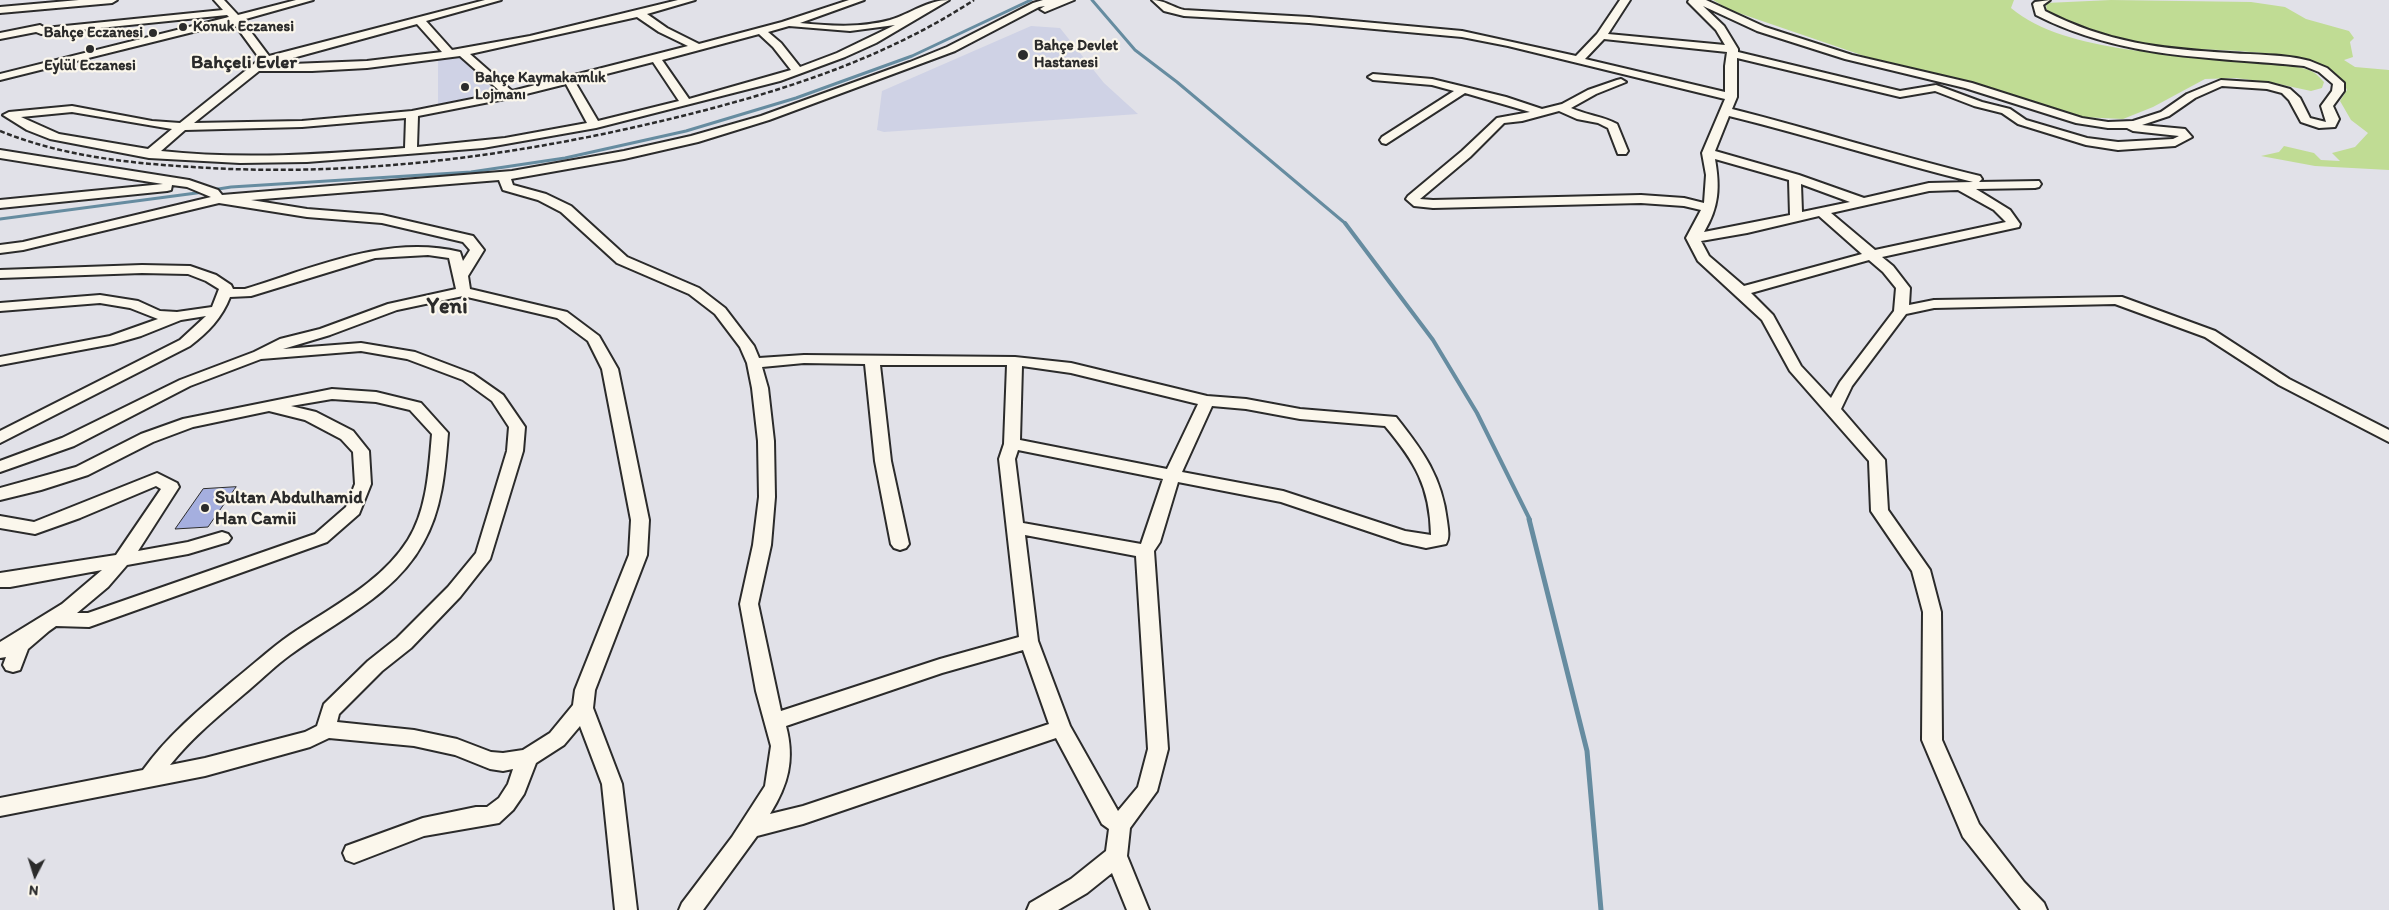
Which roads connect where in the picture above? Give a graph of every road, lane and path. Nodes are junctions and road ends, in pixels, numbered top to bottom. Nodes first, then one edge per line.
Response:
1 (112, 0) edge
2 (219, 0) edge
3 (308, 0) edge
4 (319, 0) edge
5 (496, 0) edge
6 (640, 0) edge
7 (690, 0) edge
8 (859, 0) edge
9 (944, 0) edge
10 (1054, 0) edge
11 (1069, 0) edge
12 (1157, 0) edge
13 (1624, 0) edge
14 (1690, 0) edge
15 (1698, 0) edge
16 (2045, 0) edge
17 (930, 7) junction
18 (0, 10) edge
19 (653, 10) junction
20 (639, 13) junction
21 (234, 17) junction
22 (418, 20) junction
23 (120, 23) junction
24 (786, 24) junction
25 (760, 30) junction
26 (0, 36) edge
27 (1601, 36) junction
28 (136, 44) junction
29 (697, 47) junction
30 (1733, 52) junction
31 (463, 53) junction
32 (450, 55) junction
33 (656, 58) junction
34 (266, 60) junction
35 (1577, 61) junction
36 (257, 68) junction
37 (797, 71) junction
38 (0, 77) edge
39 (1373, 77) dead end
40 (569, 80) junction
41 (1621, 82) dead end
42 (1464, 89) junction
43 (510, 95) junction
44 (1731, 97) junction
45 (686, 103) junction
46 (1559, 107) junction
47 (1725, 111) junction
48 (4, 112) edge
49 (1543, 113) junction
50 (412, 114) junction
51 (2108, 125) junction
52 (594, 126) junction
53 (185, 127) junction
54 (1386, 140) dead end
55 (411, 151) junction
56 (1622, 152) dead end
57 (1708, 153) junction
58 (0, 154) edge
59 (149, 154) junction
60 (1796, 178) junction
61 (506, 181) junction
62 (192, 185) junction
63 (1960, 186) junction
64 (217, 196) junction
65 (1863, 202) junction
66 (0, 204) edge
67 (1708, 208) junction
68 (1822, 212) junction
69 (1796, 217) junction
70 (1693, 238) junction
71 (0, 249) edge
72 (1872, 255) junction
73 (0, 274) edge
74 (462, 284) junction
75 (1741, 291) junction
76 (225, 293) junction
77 (0, 307) edge
78 (218, 310) junction
79 (1901, 311) junction
80 (177, 316) junction
81 (259, 355) junction
82 (872, 360) junction
83 (0, 361) edge
84 (1016, 361) junction
85 (754, 363) junction
86 (1207, 400) junction
87 (266, 406) junction
88 (1833, 409) junction
89 (2389, 437) edge
90 (0, 438) edge
91 (1012, 444) junction
92 (0, 467) edge
93 (1172, 476) junction
94 (0, 494) edge
95 (0, 522) edge
96 (1017, 528) junction
97 (222, 538) dead end
98 (900, 544) dead end
99 (1145, 551) junction
100 (124, 559) junction
101 (0, 580) edge
102 (53, 619) junction
103 (27, 635) junction
104 (1029, 641) junction
105 (0, 651) edge
106 (13, 666) dead end
107 (583, 708) junction
108 (774, 722) junction
109 (1061, 728) junction
110 (328, 730) junction
111 (527, 758) junction
112 (149, 778) junction
113 (0, 807) edge
114 (1120, 825) junction
115 (749, 829) junction
116 (354, 853) dead end
117 (1116, 856) junction
118 (626, 910) edge
119 (690, 910) edge
120 (1038, 910) edge
121 (1138, 910) edge
122 (2036, 910) edge

1 - 18 street
2 - 21 street
3 - 21 street
4 - 21 street
5 - 22 street
6 - 19 street
7 - 19 street
8 - 24 street
9 - 17 street
10 - 61 street
11 - 61 street
12 - 35 street
13 - 27 street
14 - 30 street
15 - 51 street
16 - 51 street
17 - 24 street
17 - 37 street
19 - 20 street
20 - 29 street
20 - 31 street
21 - 23 street
21 - 28 street
21 - 34 street
22 - 32 street
22 - 34 street
23 - 26 street
23 - 28 street
24 - 25 street
25 - 29 street
25 - 37 street
27 - 30 street
27 - 35 street
28 - 38 street
29 - 33 street
30 - 44 street
30 - 51 street
31 - 32 street
31 - 43 street
32 - 36 street
33 - 40 street
33 - 45 street
34 - 36 street
35 - 44 street
36 - 53 street
37 - 45 street
39 - 42 street
40 - 43 street
40 - 52 street
41 - 46 street
42 - 49 street
42 - 54 street
43 - 50 street
44 - 47 street
45 - 52 street
46 - 49 street
46 - 56 street
47 - 57 street
47 - 63 street
48 - 53 street
48 - 59 street
49 - 67 street
50 - 53 street
50 - 55 street
52 - 55 street
53 - 59 street
55 - 59 street
57 - 60 street
57 - 67 street
58 - 62 street
60 - 65 street
60 - 69 street
61 - 64 street
61 - 85 street
62 - 64 street
62 - 66 street
63 - 65 street
63 - 72 street
64 - 71 street
64 - 74 street
65 - 68 street
67 - 70 street
68 - 69 street
68 - 72 street
69 - 70 street
70 - 75 street
72 - 75 street
72 - 79 street
73 - 76 street
74 - 76 street
74 - 81 street
74 - 107 street
75 - 88 street
76 - 78 street
77 - 80 street
78 - 80 street
78 - 90 street
79 - 88 street
79 - 89 street
80 - 83 street
81 - 92 street
81 - 110 street
82 - 84 street
82 - 85 street
82 - 98 street
84 - 86 street
84 - 91 street
85 - 108 street
86 - 93 street
86 - 93 street
87 - 94 street
87 - 102 street
87 - 112 street
88 - 122 street
91 - 93 street
91 - 96 street
93 - 99 street
95 - 100 street
96 - 99 street
96 - 104 street
97 - 100 street
99 - 114 street
100 - 101 street
100 - 102 street
102 - 103 street
103 - 105 street
103 - 106 street
104 - 108 street
104 - 109 street
107 - 111 street
107 - 118 street
108 - 115 street
109 - 114 street
109 - 115 street
110 - 111 street
110 - 112 street
111 - 116 street
112 - 113 street
114 - 117 street
115 - 119 street
117 - 120 street
117 - 121 street

